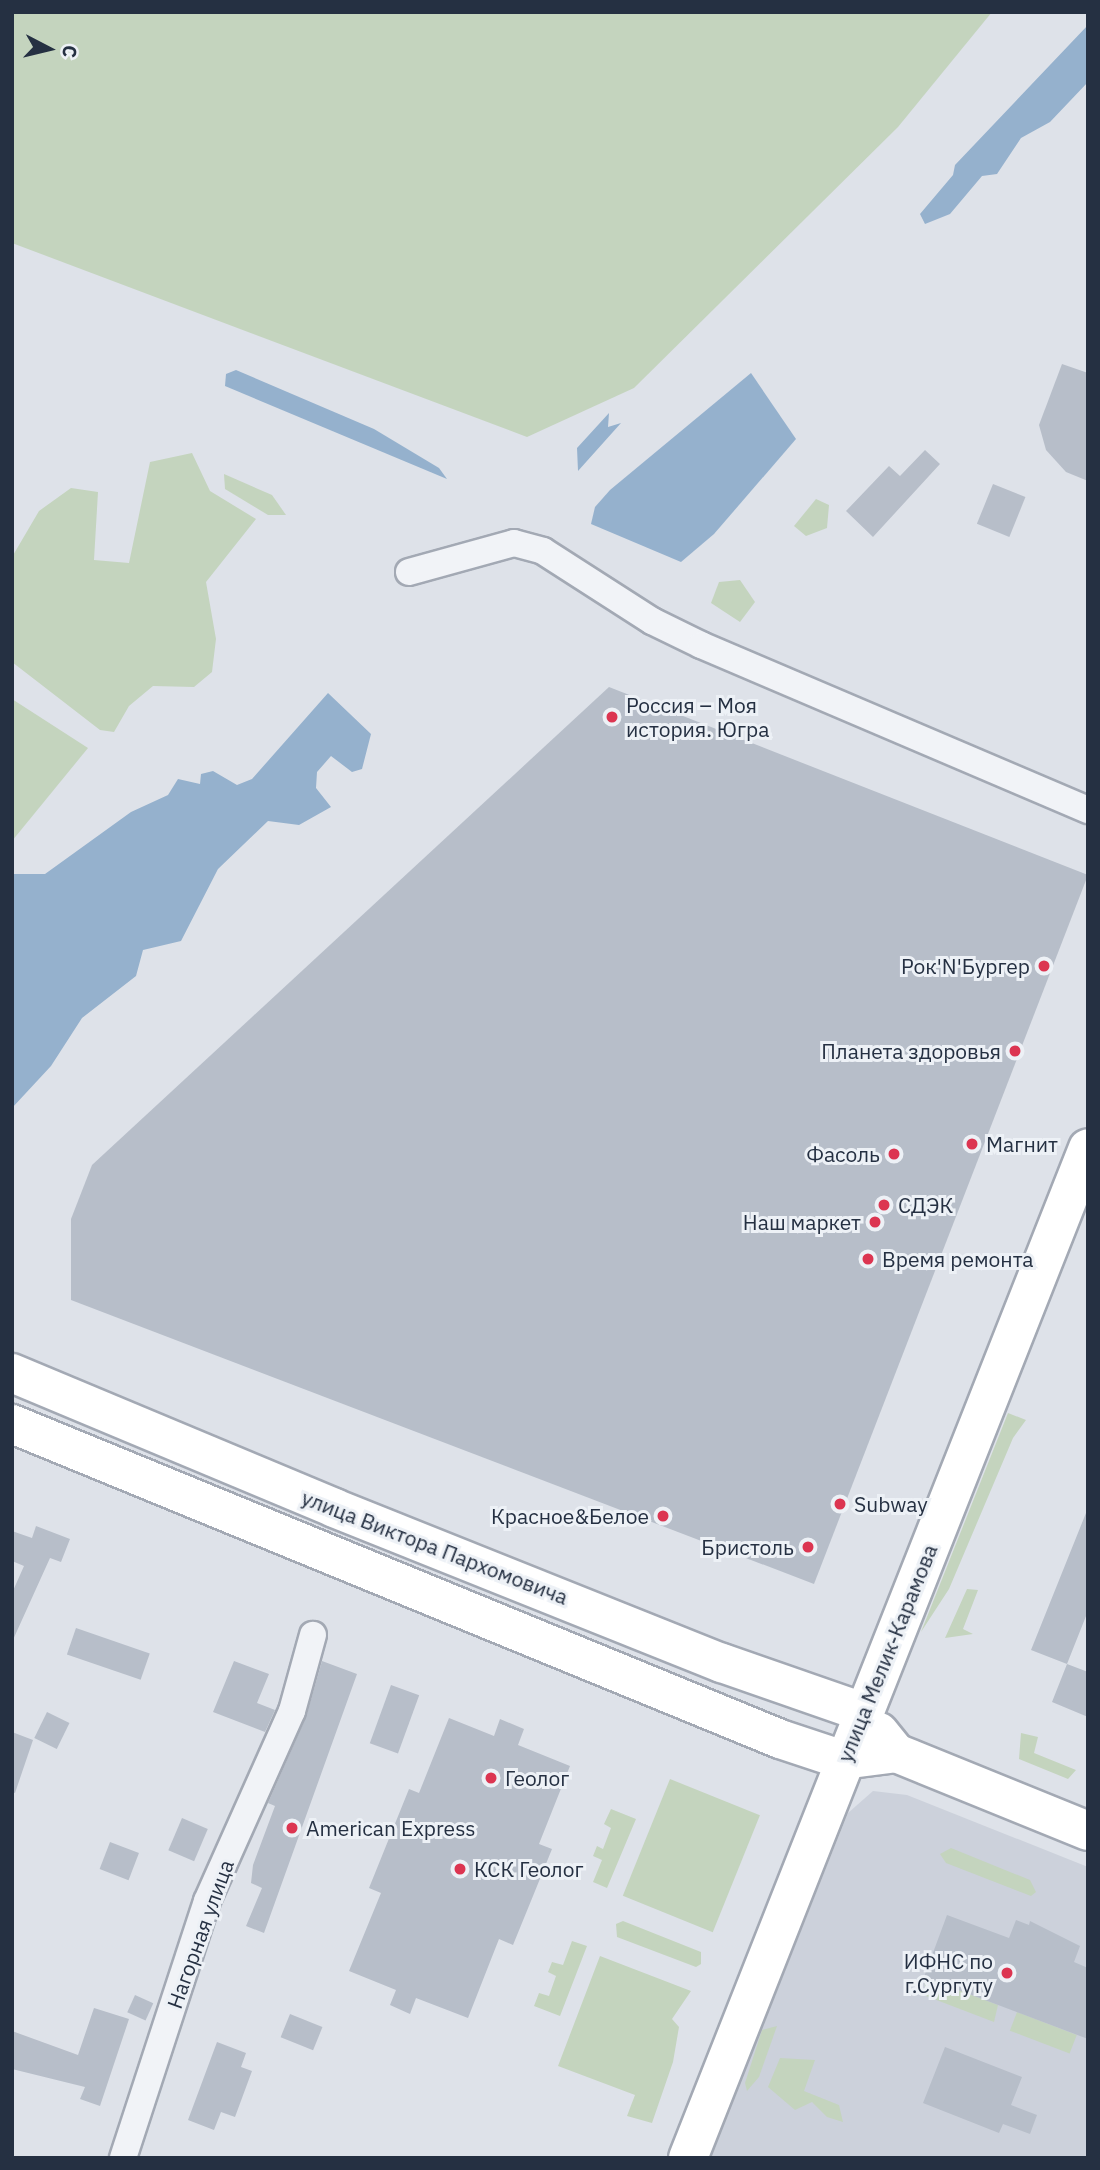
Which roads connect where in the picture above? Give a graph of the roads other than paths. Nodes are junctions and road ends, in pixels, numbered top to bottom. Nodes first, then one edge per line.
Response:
1 (409, 572) dead end
2 (1088, 810) edge
3 (1088, 1148) edge
4 (12, 1373) edge
5 (12, 1424) edge
6 (189, 1449) junction
7 (170, 1490) junction
8 (313, 1635) dead end
9 (863, 1712) junction
10 (896, 1753) junction
11 (843, 1760) junction
12 (1088, 1831) edge
13 (123, 2158) edge
14 (688, 2158) edge

1 - 2 street
3 - 9 main road, улица Мелик-Карамова
4 - 6 main road, улица Виктора Пархомовича
5 - 7 main road, улица Виктора Пархомовича
6 - 7 main road
6 - 9 main road, улица Виктора Пархомовича
7 - 11 main road, улица Виктора Пархомовича
8 - 13 street, Нагорная улица
9 - 10 main road
9 - 11 main road, улица Мелик-Карамова
10 - 11 main road
10 - 12 main road
11 - 14 main road, улица Мелик-Карамова

